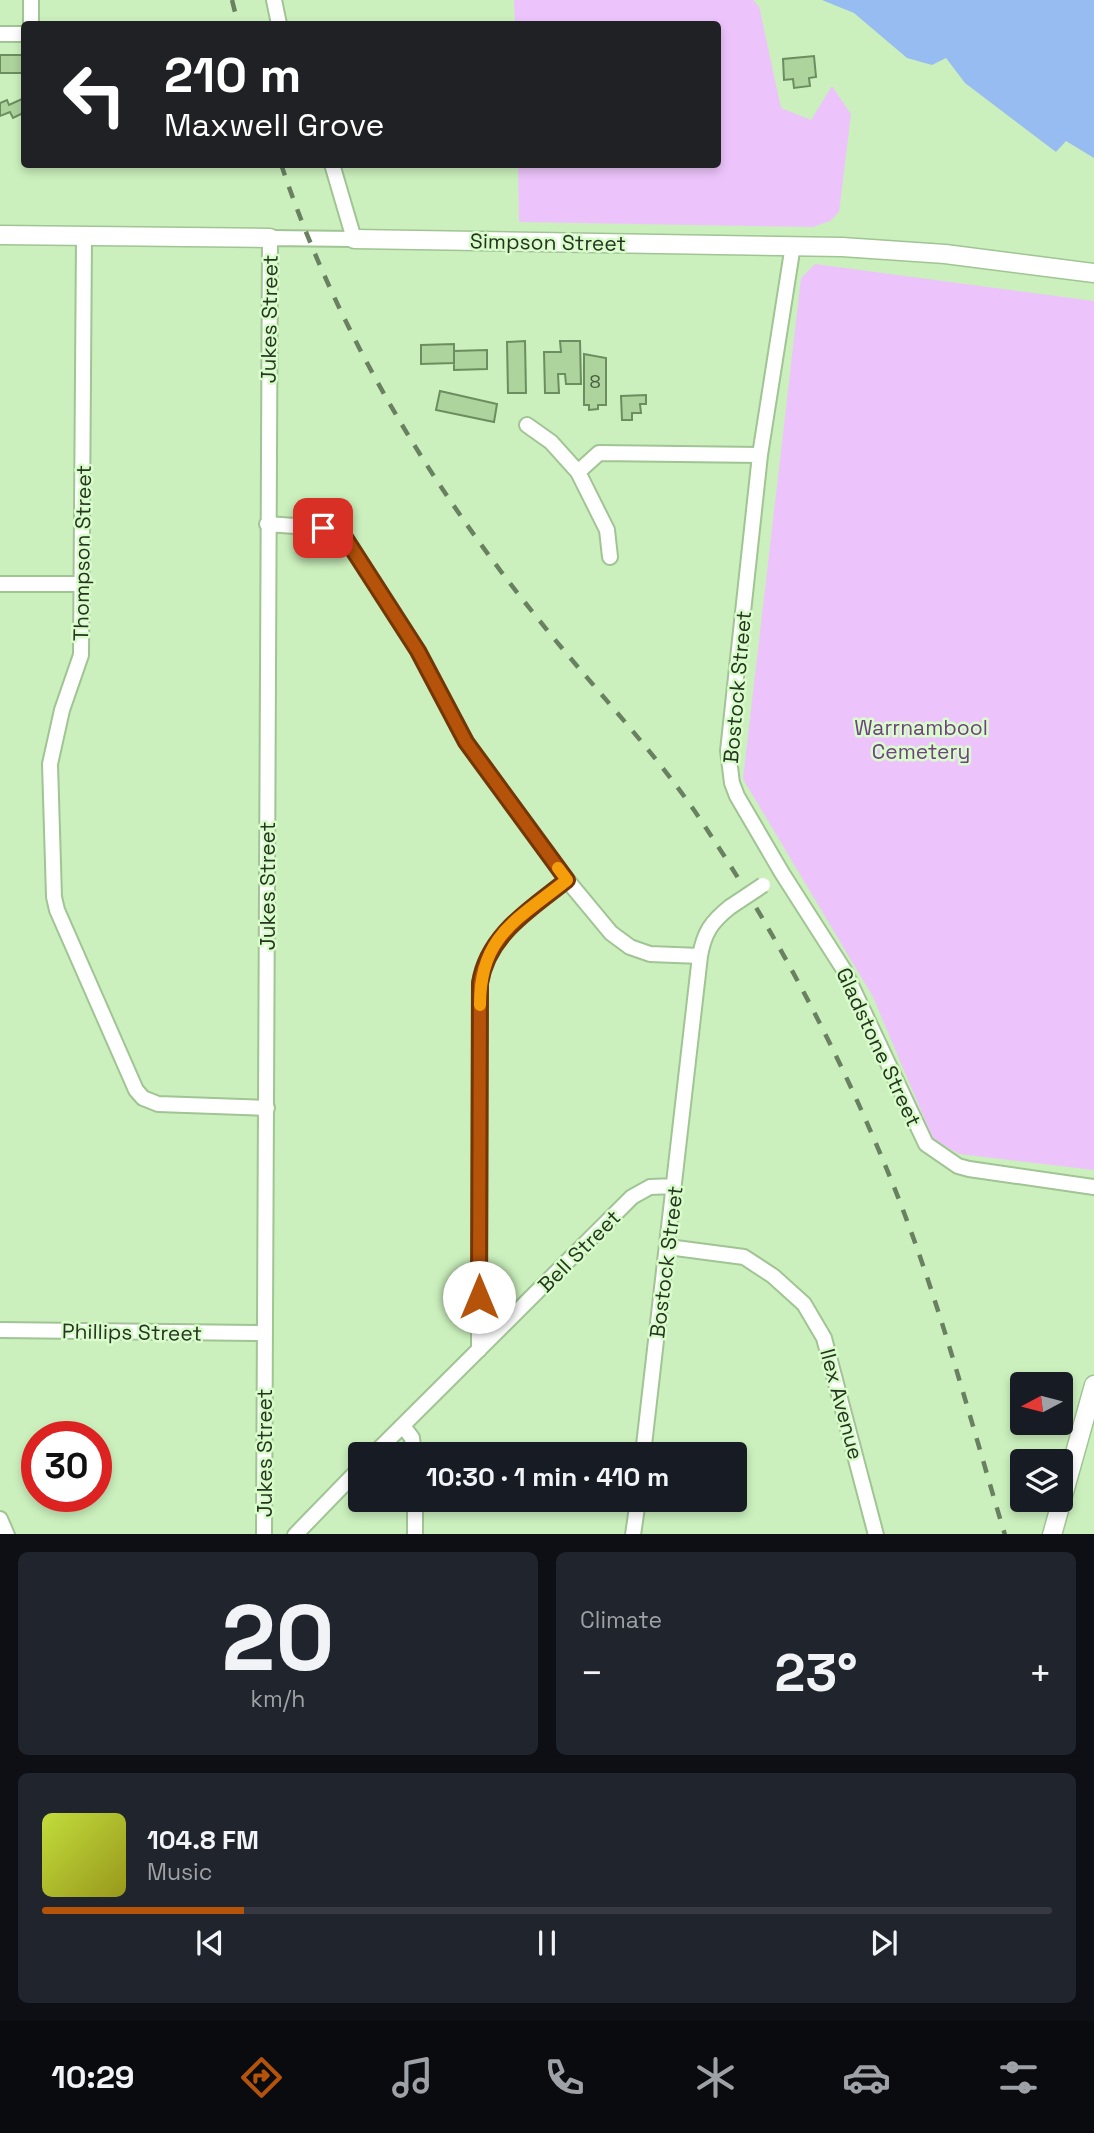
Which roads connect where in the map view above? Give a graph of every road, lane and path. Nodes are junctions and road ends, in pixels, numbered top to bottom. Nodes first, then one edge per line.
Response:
1 (31, 0) edge
2 (274, 0) edge
3 (31, 21) edge
4 (278, 21) edge
5 (0, 34) edge
6 (21, 34) edge
7 (333, 168) edge
8 (0, 235) edge
9 (85, 236) junction
10 (270, 239) junction
11 (355, 240) junction
12 (793, 245) junction
13 (1094, 272) edge
14 (527, 425) dead end
15 (760, 455) junction
16 (578, 472) junction
17 (267, 524) junction
18 (610, 557) dead end
19 (0, 584) edge
20 (83, 584) junction
21 (782, 873) junction
22 (567, 880) junction
23 (700, 956) junction
24 (267, 1108) junction
25 (674, 1186) junction
26 (1094, 1187) edge
27 (668, 1247) junction
28 (0, 1330) edge
29 (265, 1333) junction
30 (479, 1350) junction
31 (1094, 1385) edge
32 (403, 1426) junction
33 (386, 1442) edge
34 (412, 1442) edge
35 (644, 1442) edge
36 (348, 1480) edge
37 (415, 1512) edge
38 (636, 1512) edge
39 (264, 1534) edge
40 (296, 1534) edge
41 (415, 1534) edge
42 (633, 1534) edge
43 (876, 1534) edge
44 (1052, 1534) edge

1 - 3 street
2 - 4 street
5 - 6 street
7 - 11 street
8 - 9 street, Simpson Street
9 - 10 street, Simpson Street
9 - 20 street, Thompson Street
10 - 11 street, Simpson Street
10 - 17 street, Jukes Street
11 - 12 street, Simpson Street
12 - 13 street, Simpson Street
12 - 15 street, Bostock Street
14 - 16 street
15 - 16 street
15 - 21 street, Bostock Street
16 - 18 street
17 - 22 street
17 - 24 street, Jukes Street
19 - 20 street
20 - 24 street, Thompson Street
21 - 23 street, Bostock Street, bridge
21 - 26 street, Gladstone Street
22 - 23 street
22 - 30 street
23 - 25 street, Bostock Street
24 - 29 street, Jukes Street
25 - 27 street, Bostock Street
25 - 30 street, Bell Street
27 - 35 street, Bostock Street
27 - 43 street, Ilex Avenue
28 - 29 street, Phillips Street
29 - 39 street, Jukes Street
30 - 32 street, Bell Street
31 - 44 street
32 - 33 street, Bell Street
32 - 34 street
36 - 40 street
37 - 41 street
38 - 42 street

